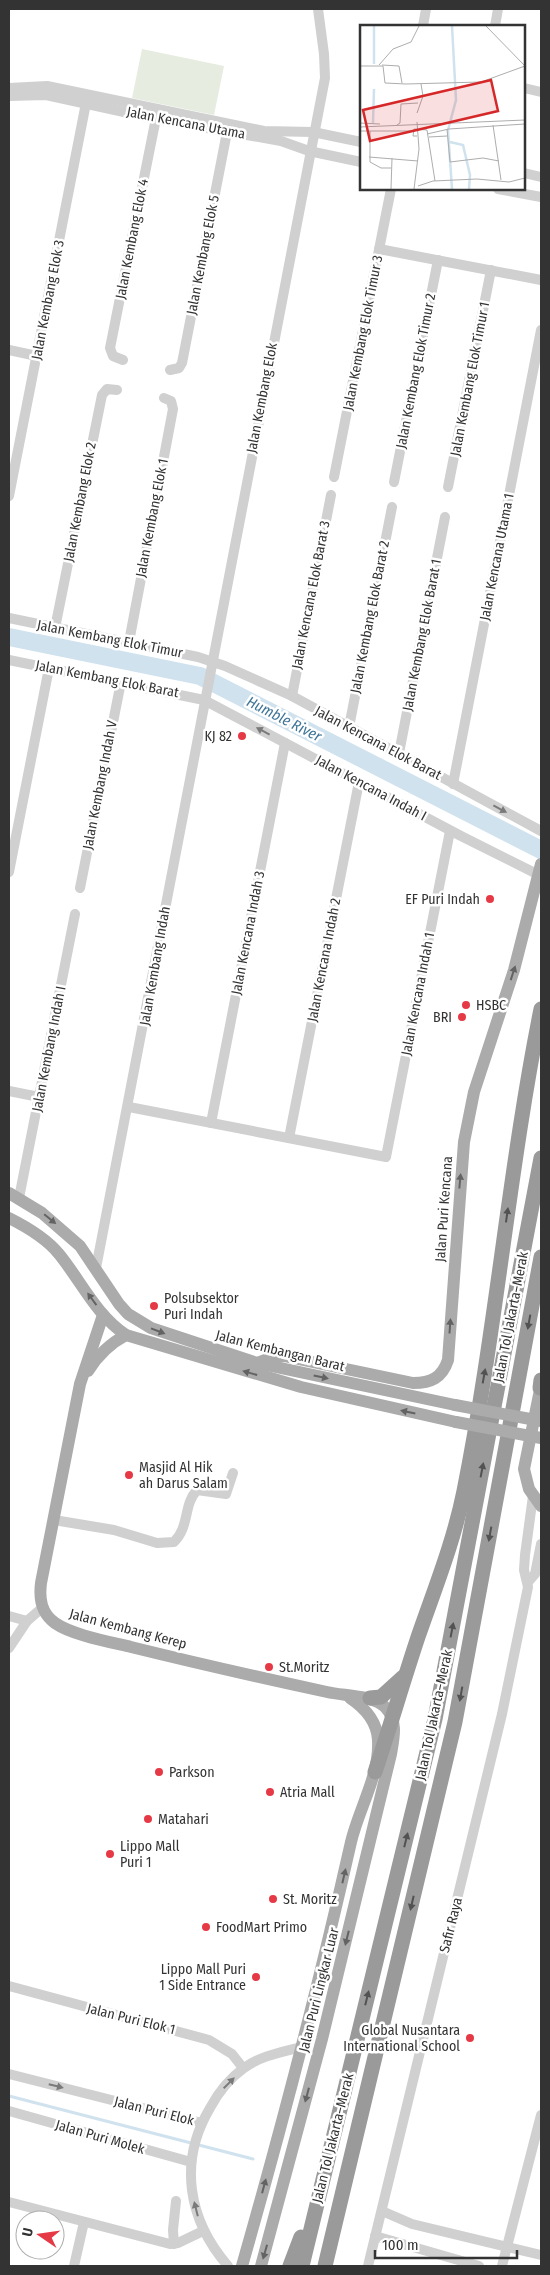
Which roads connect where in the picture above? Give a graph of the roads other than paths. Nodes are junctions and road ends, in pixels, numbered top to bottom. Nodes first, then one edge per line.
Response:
1 (318, 9) edge
2 (426, 9) edge
3 (498, 9) edge
4 (423, 25) edge
5 (495, 25) edge
6 (9, 88) edge
7 (525, 88) edge
8 (46, 91) junction
9 (541, 92) edge
10 (9, 96) edge
11 (86, 103) junction
12 (156, 114) junction
13 (226, 129) junction
14 (313, 132) junction
15 (360, 142) edge
16 (309, 152) junction
17 (360, 162) edge
18 (525, 173) edge
19 (541, 177) edge
20 (391, 190) edge
21 (503, 190) edge
22 (541, 197) edge
23 (379, 249) junction
24 (438, 260) junction
25 (491, 270) junction
26 (541, 280) edge
27 (541, 330) edge
28 (9, 350) edge
29 (37, 356) junction
30 (123, 360) dead end
31 (170, 370) dead end
32 (117, 390) dead end
33 (164, 398) dead end
34 (334, 477) dead end
35 (394, 482) dead end
36 (448, 487) dead end
37 (331, 495) dead end
38 (9, 496) edge
39 (392, 507) dead end
40 (445, 517) dead end
41 (9, 618) edge
42 (55, 628) junction
43 (129, 642) junction
44 (9, 660) edge
45 (211, 662) junction
46 (50, 668) junction
47 (120, 682) junction
48 (292, 696) junction
49 (205, 697) junction
50 (348, 727) junction
51 (285, 742) junction
52 (399, 753) junction
53 (359, 782) junction
54 (453, 784) junction
55 (450, 831) junction
56 (541, 831) edge
57 (540, 868) edge
58 (9, 872) edge
59 (80, 888) dead end
60 (75, 914) dead end
61 (541, 1009) edge
62 (9, 1091) edge
63 (39, 1097) junction
64 (128, 1107) junction
65 (211, 1123) junction
66 (289, 1138) junction
67 (541, 1158) edge
68 (14, 1195) edge
69 (9, 1218) edge
70 (541, 1257) edge
71 (96, 1268) junction
72 (103, 1315) junction
73 (126, 1335) junction
74 (257, 1364) junction
75 (80, 1384) junction
76 (541, 1384) edge
77 (541, 1422) edge
78 (541, 1438) edge
79 (233, 1473) dead end
80 (537, 1501) edge
81 (54, 1520) junction
82 (541, 1544) edge
83 (528, 1582) junction
84 (42, 1608) junction
85 (9, 1616) edge
86 (27, 1621) junction
87 (9, 1648) edge
88 (404, 1676) junction
89 (349, 1697) junction
90 (370, 1698) junction
91 (393, 1718) junction
92 (375, 1772) junction
93 (336, 1907) junction
94 (354, 1911) junction
95 (9, 1986) edge
96 (301, 2047) junction
97 (243, 2068) junction
98 (9, 2074) edge
99 (9, 2111) edge
100 (541, 2115) edge
101 (200, 2125) junction
102 (192, 2159) junction
103 (323, 2179) junction
104 (176, 2201) dead end
105 (9, 2202) edge
106 (382, 2211) junction
107 (84, 2222) junction
108 (203, 2232) junction
109 (375, 2236) junction
110 (174, 2244) junction
111 (507, 2246) junction
112 (541, 2255) edge
113 (74, 2266) edge
114 (228, 2266) edge
115 (242, 2266) edge
116 (260, 2266) edge
117 (290, 2266) edge
118 (302, 2266) edge
119 (325, 2266) edge
120 (368, 2266) edge
121 (479, 2266) edge
122 (502, 2266) edge

1 - 14 street, Jalan Kembang Elok
2 - 4 street
3 - 5 street
6 - 8 street
7 - 9 street
8 - 10 street, Jalan Kencana Utama
8 - 11 street, Jalan Kencana Utama
8 - 12 street
11 - 12 street, Jalan Kencana Utama
11 - 29 street, Jalan Kembang Elok 3
12 - 13 street
12 - 30 street, Jalan Kembang Elok 4
13 - 14 street
13 - 16 street, Jalan Kencana Utama
13 - 31 street, Jalan Kembang Elok 5
14 - 15 street
14 - 16 street, Jalan Kembang Elok
16 - 17 street, Jalan Kencana Utama
16 - 45 street, Jalan Kembang Elok
18 - 19 street
20 - 23 street, Jalan Kembang Elok Timur 3
21 - 22 street
23 - 24 street
23 - 34 street, Jalan Kembang Elok Timur 3
24 - 25 street
24 - 35 street, Jalan Kembang Elok Timur 2
25 - 26 street
25 - 36 street, Jalan Kembang Elok Timur 1
27 - 54 street, Jalan Kencana Utama 1
28 - 29 street
29 - 38 street, Jalan Kembang Elok 3
32 - 42 street, Jalan Kembang Elok 2
33 - 43 street, Jalan Kembang Elok 1
37 - 48 street, Jalan Kencana Elok Barat 3
39 - 50 street, Jalan Kembang Elok Barat 2
40 - 52 street, Jalan Kembang Elok Barat 1
41 - 42 street, Jalan Kembang Elok Timur
42 - 43 street, Jalan Kembang Elok Timur
43 - 45 street, Jalan Kembang Elok Timur
44 - 46 street, Jalan Kembang Elok Barat
45 - 48 street, Jalan Kencana Elok Barat
45 - 49 street, Jalan Kembang Indah
46 - 47 street, Jalan Kembang Elok Barat
46 - 58 street
47 - 49 street, Jalan Kembang Elok Barat
47 - 59 street, Jalan Kembang Indah V
48 - 50 street, Jalan Kencana Elok Barat
51 -> 49 street, Jalan Kencana Indah I
49 - 64 street, Jalan Kembang Indah
50 - 52 street, Jalan Kencana Elok Barat
51 - 53 street, Jalan Kencana Indah I
51 - 65 street, Jalan Kencana Indah 3
52 - 54 street, Jalan Kencana Elok Barat
53 - 55 street, Jalan Kencana Indah I
53 - 66 street, Jalan Kencana Indah 2
54 -> 56 street, Jalan Kencana Elok Barat
55 - 57 street, Jalan Kencana Indah I
55 - 66 street, Jalan Kencana Indah 1
74 -> 57 main road, Jalan Puri Kencana
60 - 63 street, Jalan Kembang Indah I
88 -> 61 highway
62 - 63 street
63 - 68 street, Jalan Kembang Indah I
64 - 65 street
64 - 71 street, Jalan Kembang Indah
65 - 66 street
103 -> 67 highway, Jalan Tol Jakarta–Merak
68 -> 71 main road, Jalan Kembangan Barat
72 -> 69 main road, Jalan Kembangan Barat
70 -> 119 highway, Jalan Tol Jakarta–Merak
71 -> 74 main road, Jalan Kembangan Barat
72 - 73 main road, Jalan Kembangan Barat
72 - 75 main road
73 - 75 main road
78 -> 73 main road, Jalan Kembangan Barat, bridge
74 -> 77 main road, Jalan Kembangan Barat, bridge
75 - 81 main road
76 - 80 main road
79 - 81 street
80 - 83 street, Safir Raya
81 - 84 main road
82 - 83 street, Safir Raya
83 - 106 street, Safir Raya
84 - 86 street
84 - 89 main road, Jalan Kembang Kerep
85 - 86 street
86 - 87 street
88 - 90 highway
88 - 91 highway
89 - 90 main road, Jalan Kembang Kerep
89 - 92 main road, Jalan Kembang Kerep
90 - 91 main road
91 - 92 highway
91 - 94 main road, Jalan Puri Lingkar Luar
93 -> 92 main road, Jalan Puri Lingkar Luar
93 - 94 main road
93 - 96 main road, Jalan Puri Lingkar Luar
94 -> 116 main road, Jalan Puri Lingkar Luar
95 - 97 street, Jalan Puri Elok 1
96 - 97 street, Jalan Puri Elok
115 -> 96 main road, Jalan Puri Lingkar Luar
101 -> 97 street, Jalan Puri Elok
98 -> 101 street, Jalan Puri Elok
99 - 102 street, Jalan Puri Molek
100 - 111 street
101 - 102 street
108 -> 102 street
103 - 117 highway
103 - 118 highway, Jalan Tol Jakarta–Merak
104 - 110 street
105 - 107 street
106 - 109 street, Safir Raya
106 - 111 street
107 - 110 street
107 - 113 street
108 - 110 street
108 - 114 street
109 - 120 street, Safir Raya
109 - 121 street
111 - 112 street
111 - 122 street

